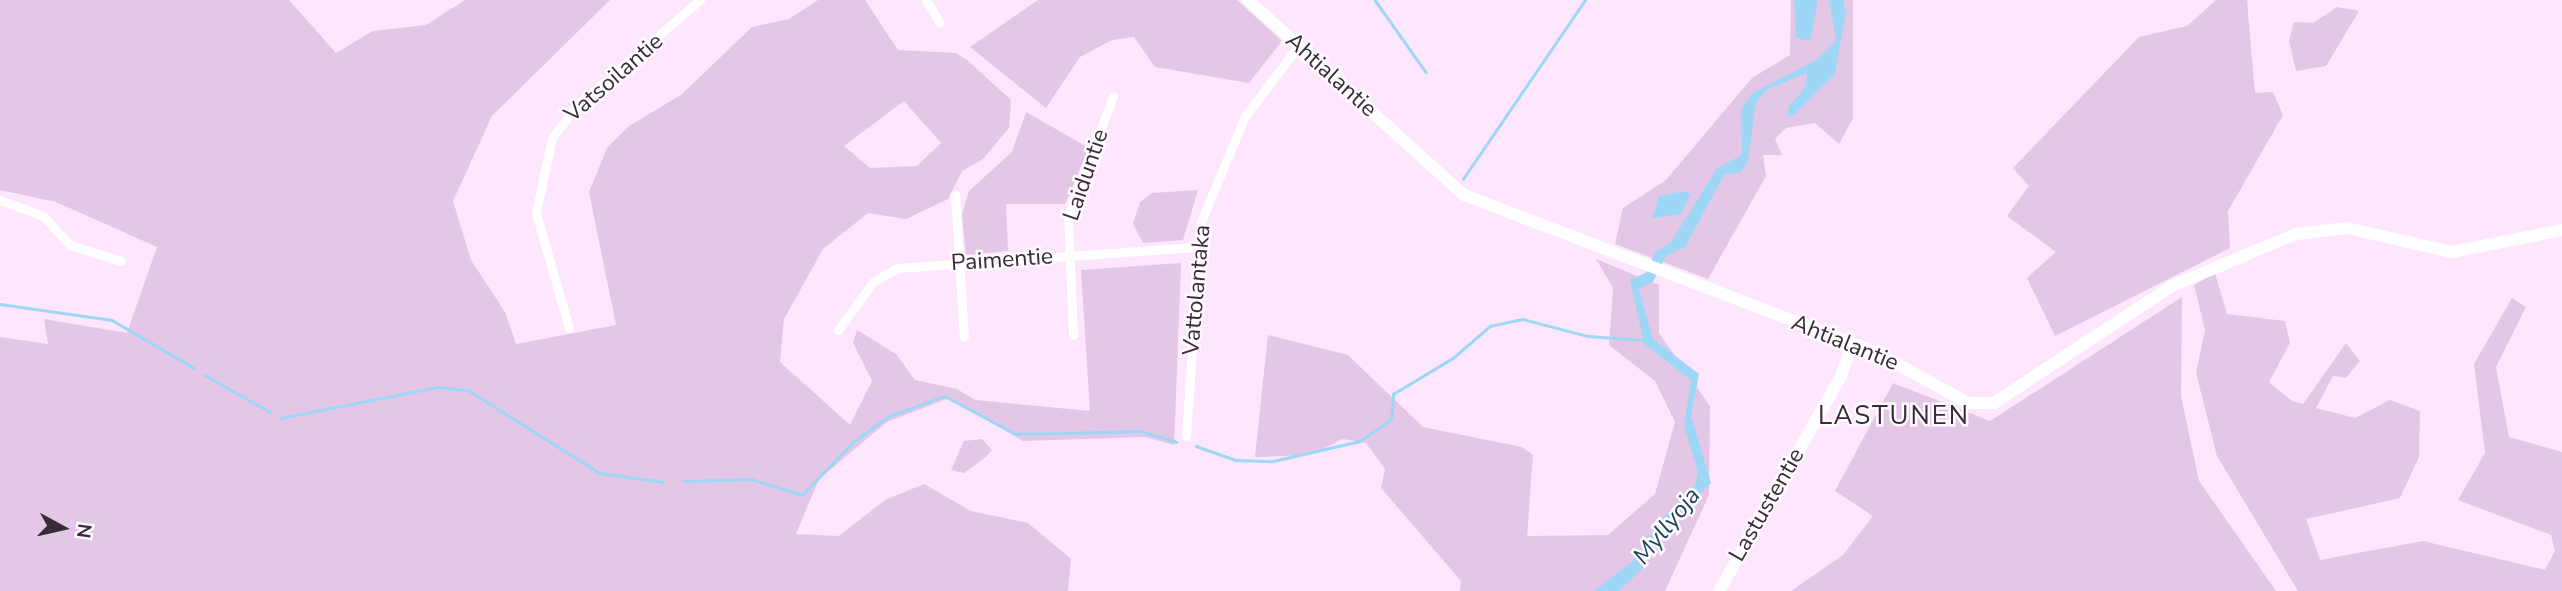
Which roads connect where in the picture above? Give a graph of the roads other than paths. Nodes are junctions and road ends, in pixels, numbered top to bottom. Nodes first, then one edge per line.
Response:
1 (700, 0) edge
2 (927, 0) edge
3 (1248, 0) edge
4 (939, 22) dead end
5 (1299, 45) junction
6 (1113, 96) dead end
7 (955, 195) dead end
8 (0, 200) edge
9 (2562, 230) edge
10 (1195, 247) junction
11 (1068, 255) junction
12 (121, 261) dead end
13 (959, 262) junction
14 (569, 328) dead end
15 (838, 330) dead end
16 (1073, 335) dead end
17 (964, 337) dead end
18 (1852, 344) junction
19 (1186, 436) dead end
20 (1719, 591) edge

1 - 14 street, Vatsoilantie
2 - 4 street
3 - 5 street, Ahtialantie
5 - 10 street, Vattolantaka
5 - 18 street, Ahtialantie
6 - 11 street, Laiduntie
7 - 13 street
8 - 12 street
9 - 18 street, Ahtialantie
10 - 11 street, Paimentie
10 - 19 street, Vattolantaka
11 - 13 street, Paimentie
11 - 16 street, Laiduntie
13 - 15 street, Paimentie
13 - 17 street
18 - 20 street, Lastustentie

